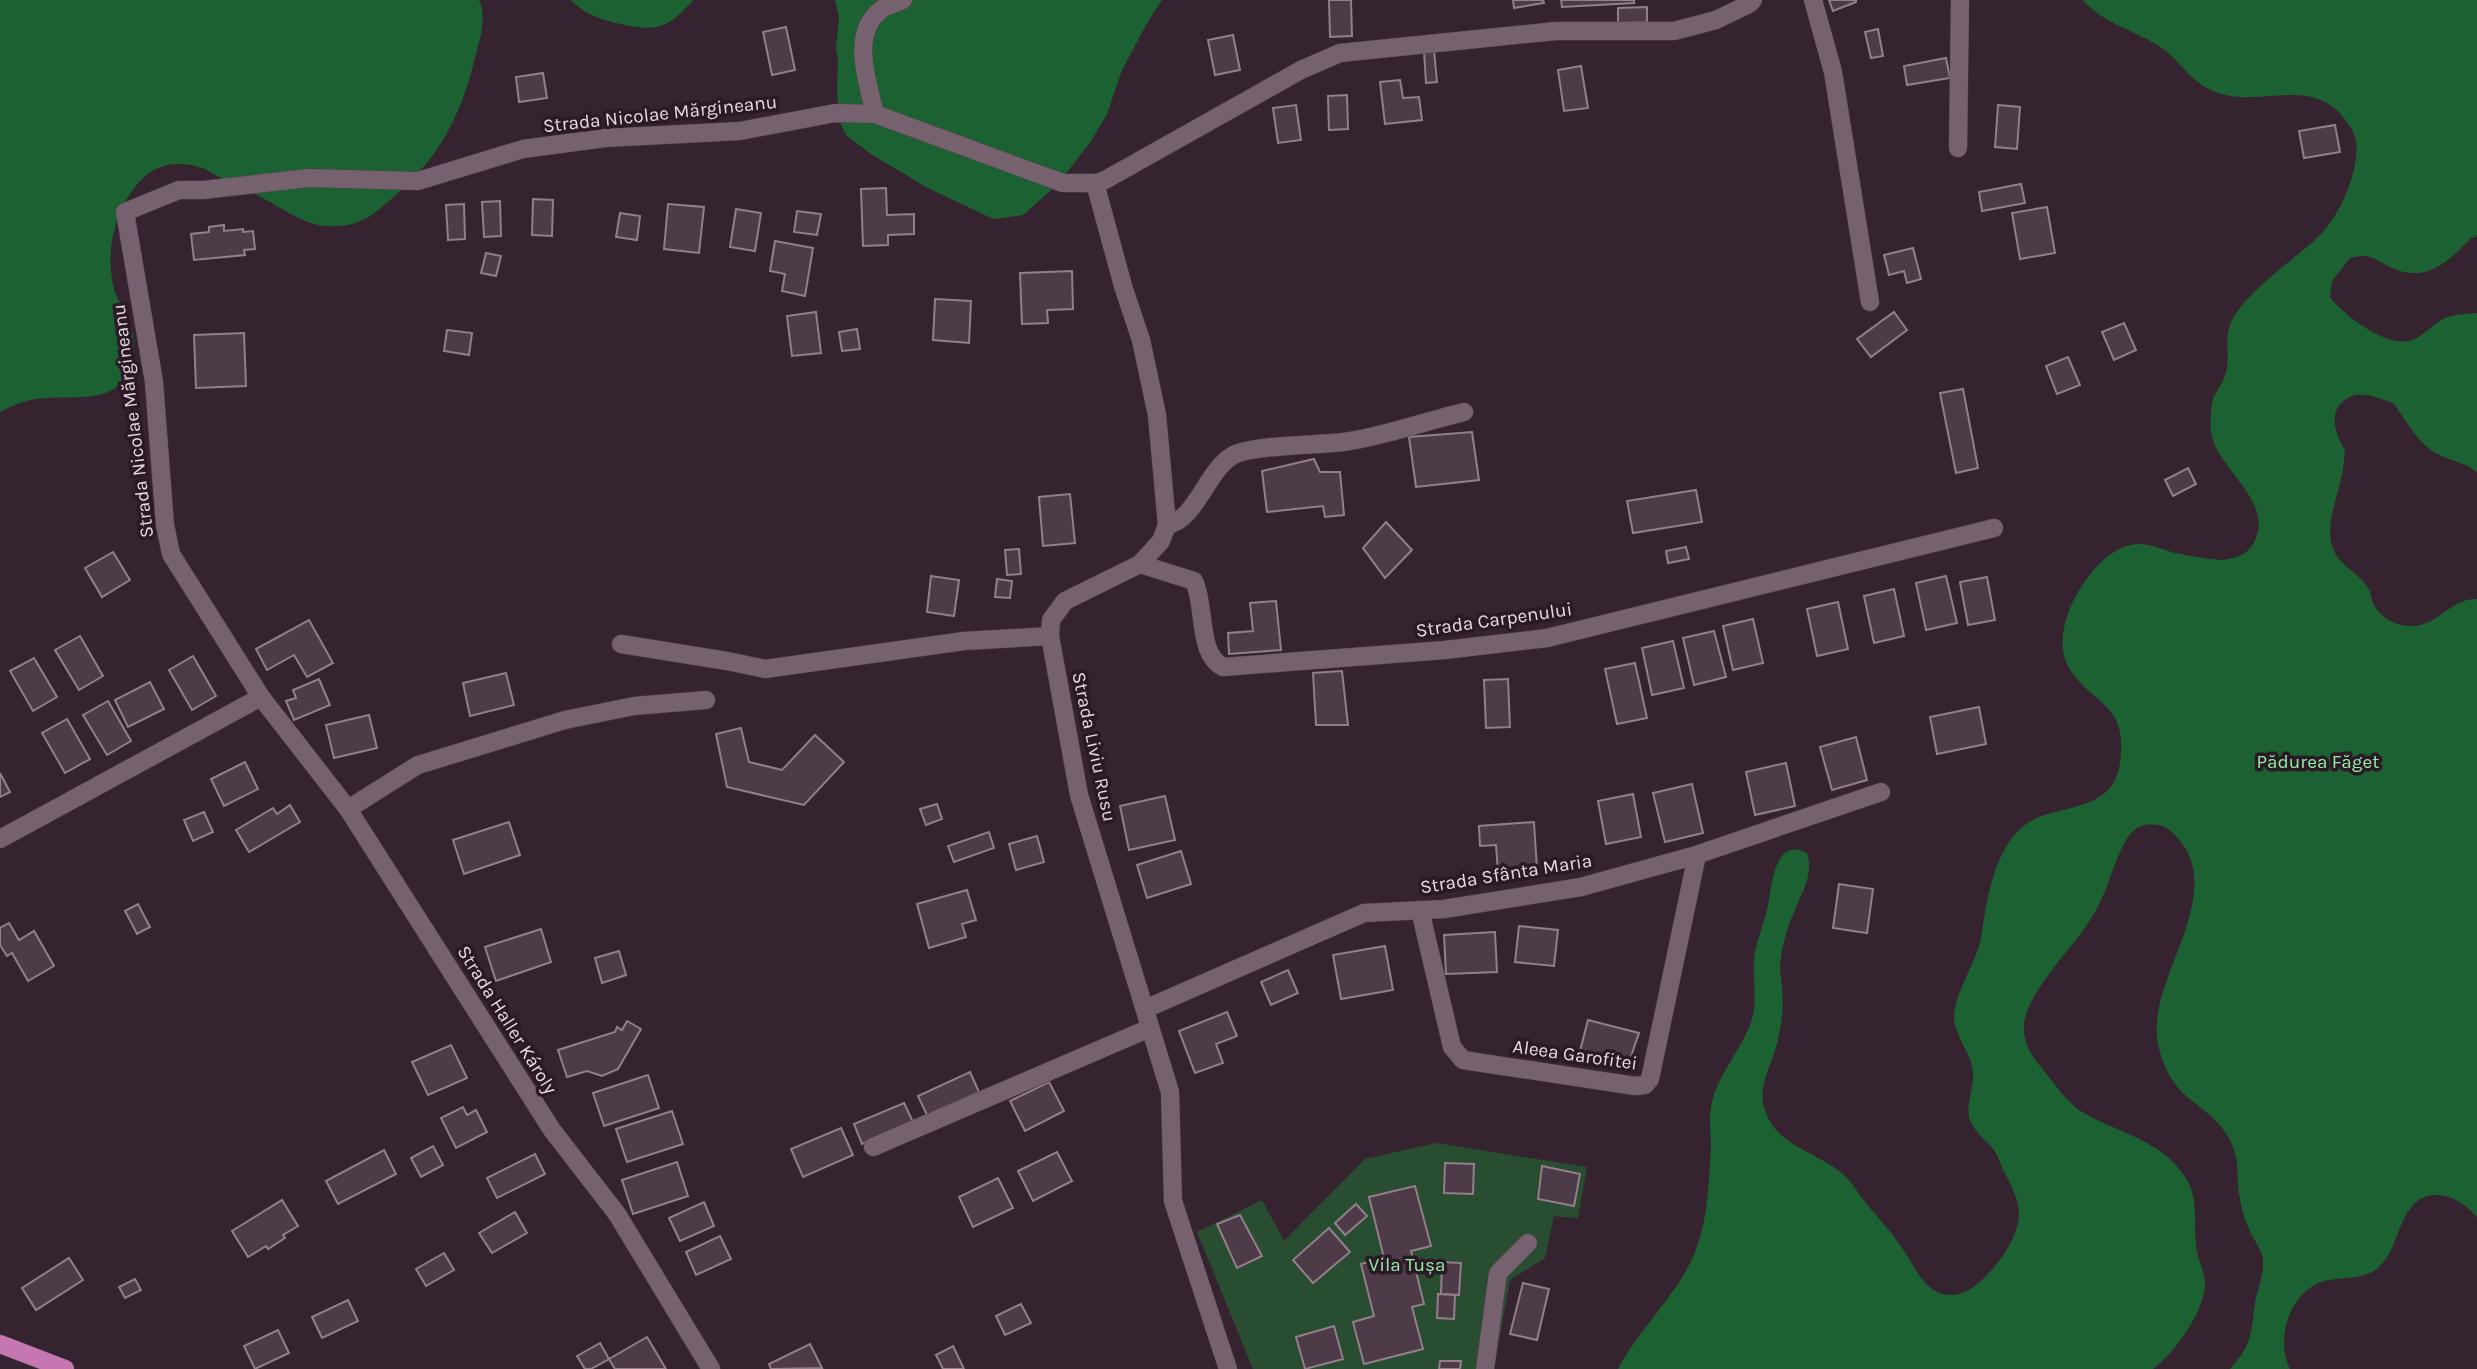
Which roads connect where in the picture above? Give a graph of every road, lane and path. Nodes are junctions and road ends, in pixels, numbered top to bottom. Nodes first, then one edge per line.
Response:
1 (903, 0) edge
2 (1753, 0) edge
3 (1814, 0) edge
4 (1960, 0) edge
5 (874, 114) junction
6 (1958, 148) dead end
7 (1096, 183) junction
8 (1870, 302) dead end
9 (1464, 412) dead end
10 (1167, 525) junction
11 (1994, 528) dead end
12 (1140, 564) junction
13 (1050, 636) junction
14 (621, 644) dead end
15 (261, 697) junction
16 (706, 700) dead end
17 (1881, 792) dead end
18 (348, 809) junction
19 (0, 839) edge
20 (1697, 855) junction
21 (1420, 910) junction
22 (1145, 1009) junction
23 (1150, 1028) junction
24 (873, 1147) dead end
25 (1528, 1243) dead end
26 (0, 1345) edge
27 (65, 1369) edge
28 (711, 1369) edge
29 (1228, 1369) edge
30 (1485, 1369) edge

1 - 5 street
2 - 7 street, Strada Nicolae Mărgineanu
3 - 8 street
4 - 6 street
5 - 7 street, Strada Nicolae Mărgineanu
5 - 15 street, Strada Nicolae Mărgineanu
7 - 10 street
9 - 10 street
10 - 12 street
11 - 12 street, Strada Carpenului
12 - 13 street
13 - 14 street
13 - 22 street, Strada Liviu Rusu
15 - 18 street, Strada Haller Károly
15 - 19 street
16 - 18 street
17 - 20 street, Strada Sfânta Maria
18 - 28 street, Strada Haller Károly
20 - 21 street, Strada Sfânta Maria
20 - 21 street, Aleea Garofitei
21 - 22 street, Strada Sfânta Maria
22 - 23 street, Strada Liviu Rusu
23 - 24 street
23 - 29 street, Strada Liviu Rusu
25 - 30 street
26 - 27 main road

